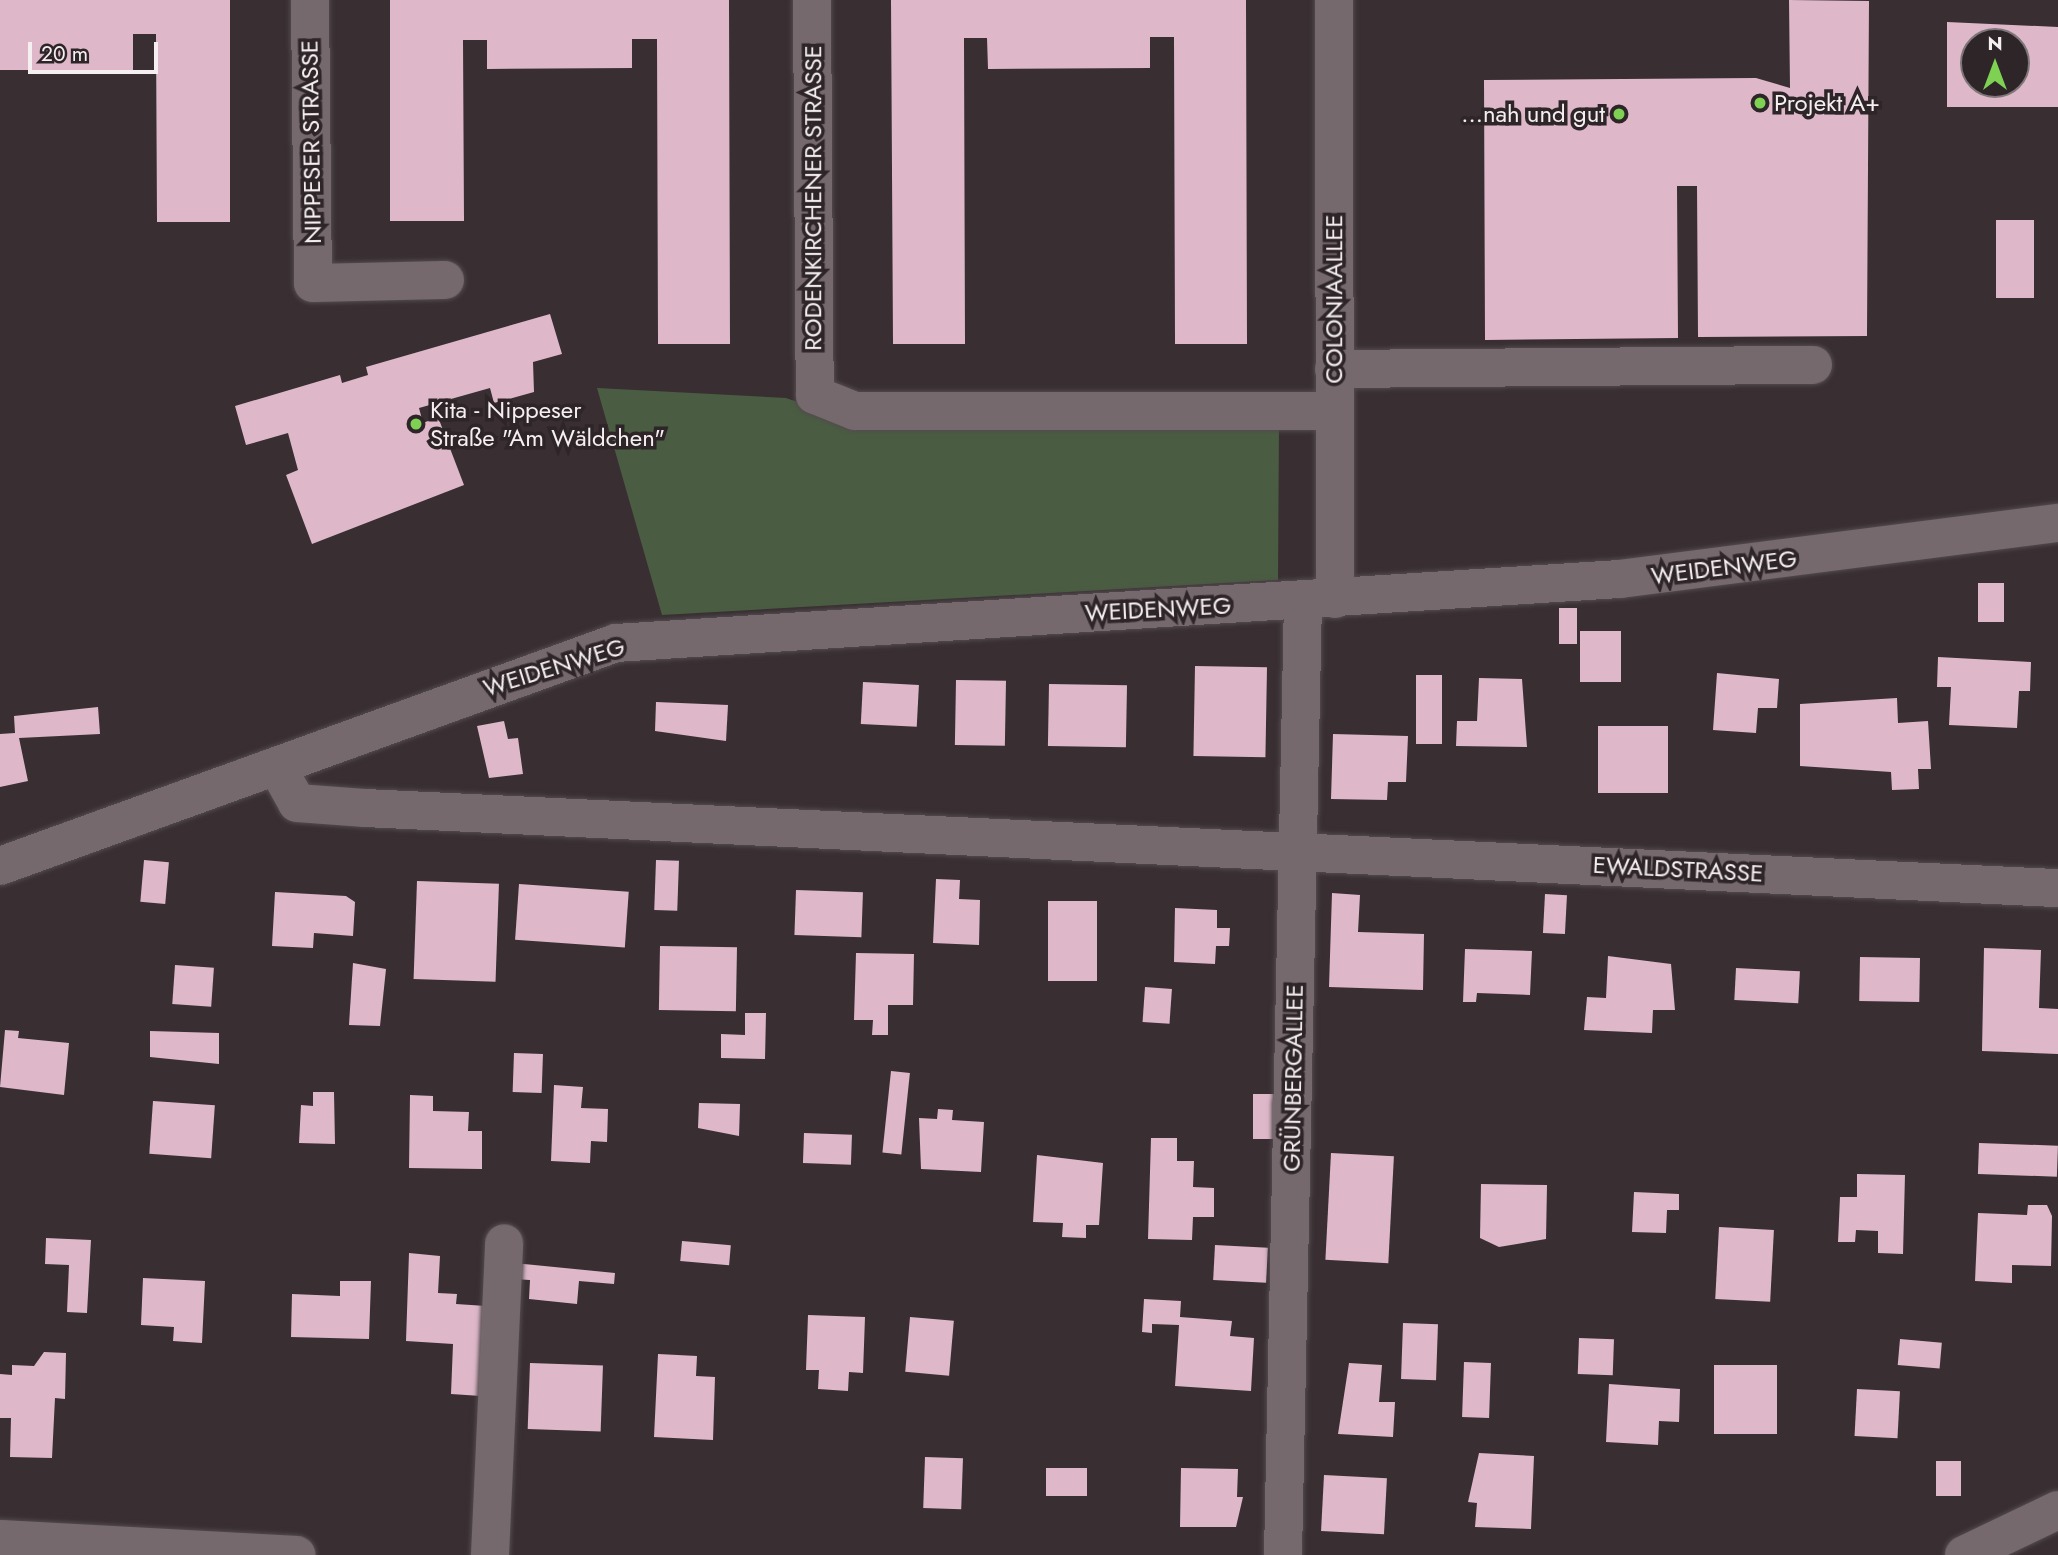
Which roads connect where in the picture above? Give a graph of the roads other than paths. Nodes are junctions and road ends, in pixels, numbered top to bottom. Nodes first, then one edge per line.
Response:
1 (310, 0) edge
2 (812, 0) edge
3 (1334, 0) edge
4 (445, 280) dead end
5 (1813, 365) dead end
6 (1334, 369) junction
7 (1334, 411) junction
8 (2058, 523) edge
9 (1319, 600) junction
10 (277, 766) junction
11 (1298, 850) junction
12 (0, 866) edge
13 (2058, 888) edge
14 (504, 1243) dead end
15 (2058, 1510) edge
16 (0, 1539) edge
17 (126, 1551) edge
18 (297, 1555) edge
19 (489, 1555) edge
20 (1283, 1555) edge
21 (1964, 1555) edge

1 - 4 street, NIPPESER STRASSE
2 - 7 street, RODENKIRCHENER STRASSE
3 - 6 street, COLONIAALLEE
5 - 6 street
6 - 7 street, COLONIAALLEE
7 - 9 street, COLONIAALLEE
8 - 9 street, WEIDENWEG
9 - 10 street, WEIDENWEG
9 - 11 street, GRÜNBERGALLEE
10 - 11 street
10 - 12 street, WEIDENWEG
11 - 13 street, EWALDSTRASSE
11 - 20 street, GRÜNBERGALLEE
14 - 19 street
15 - 21 street
16 - 17 street
17 - 18 street

